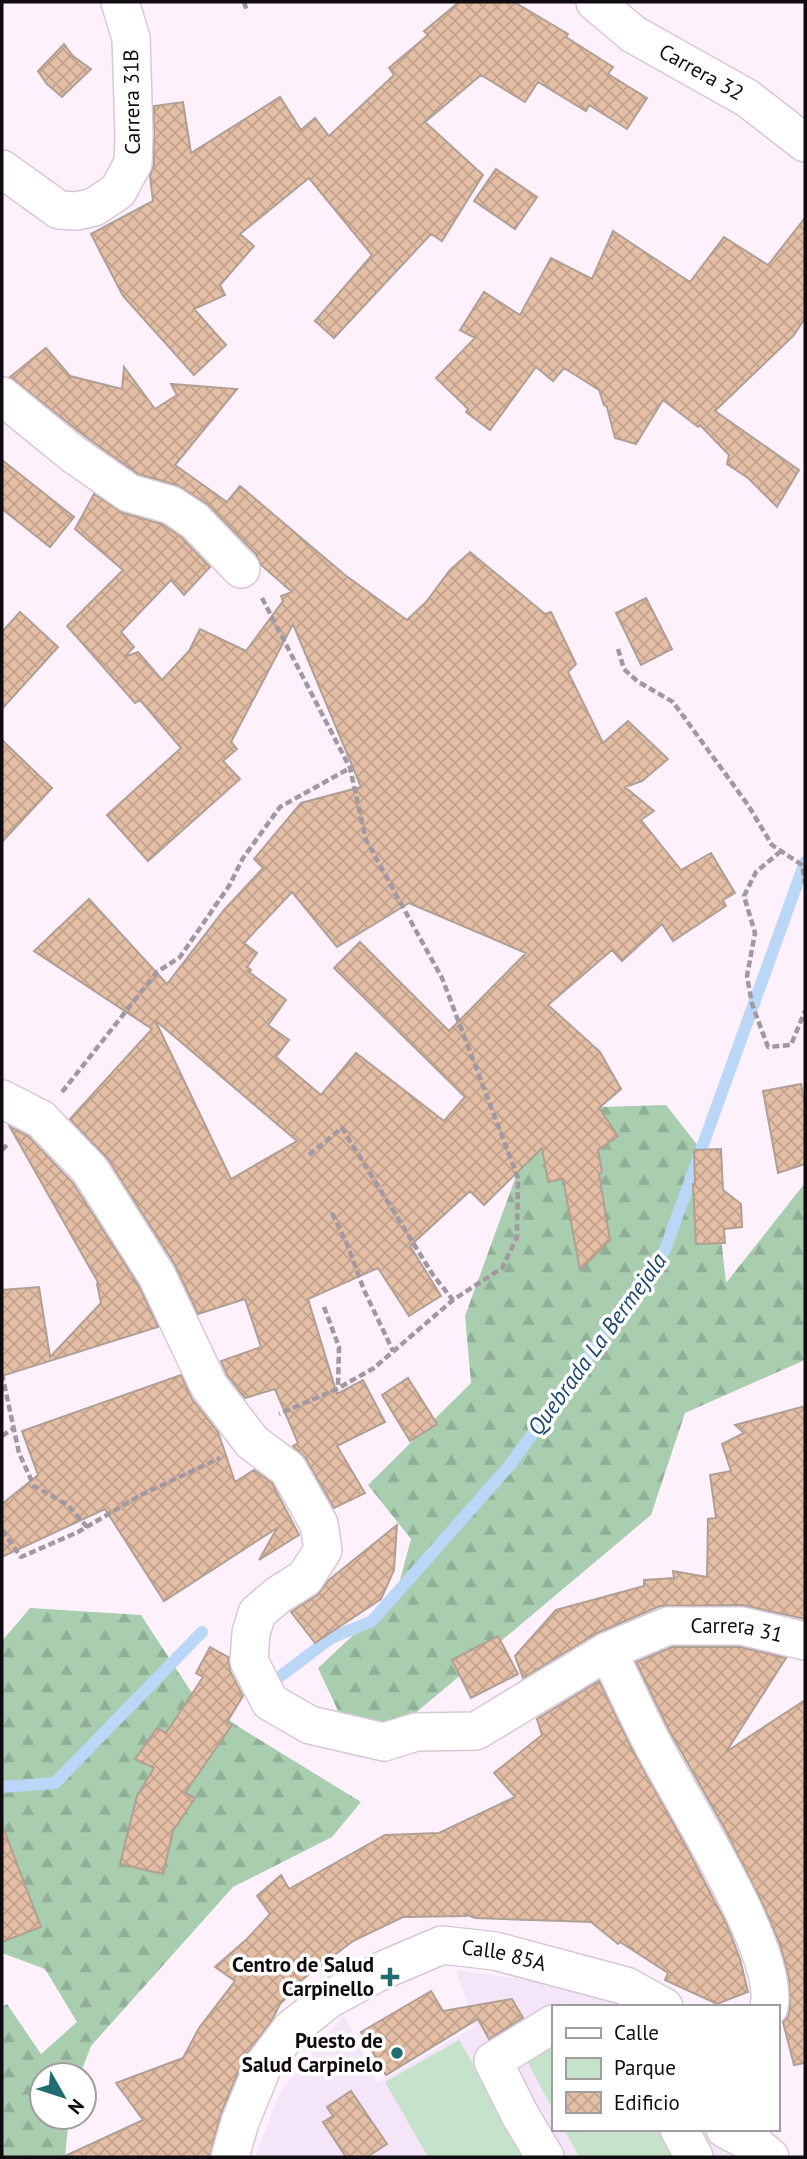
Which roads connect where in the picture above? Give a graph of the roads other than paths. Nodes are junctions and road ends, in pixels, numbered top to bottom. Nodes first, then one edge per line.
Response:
1 (120, 2) edge
2 (596, 2) edge
3 (805, 143) edge
4 (2, 169) edge
5 (2, 396) edge
6 (241, 569) road end
7 (2, 1099) edge
8 (805, 1641) edge
9 (608, 1651) junction
10 (660, 2005) edge
11 (770, 2005) edge
12 (552, 2025) edge
13 (680, 2131) edge
14 (729, 2131) edge
15 (771, 2131) edge
16 (230, 2157) edge
17 (545, 2157) edge
18 (694, 2157) edge
19 (770, 2157) edge

1 - 4 street, Carrera 31B
2 - 3 street, Carrera 32
5 - 6 street
7 - 9 street
8 - 9 street, Carrera 31
9 - 11 street
10 - 16 street, Calle 85A
12 - 17 street
13 - 18 street
14 - 19 street
15 - 19 street

